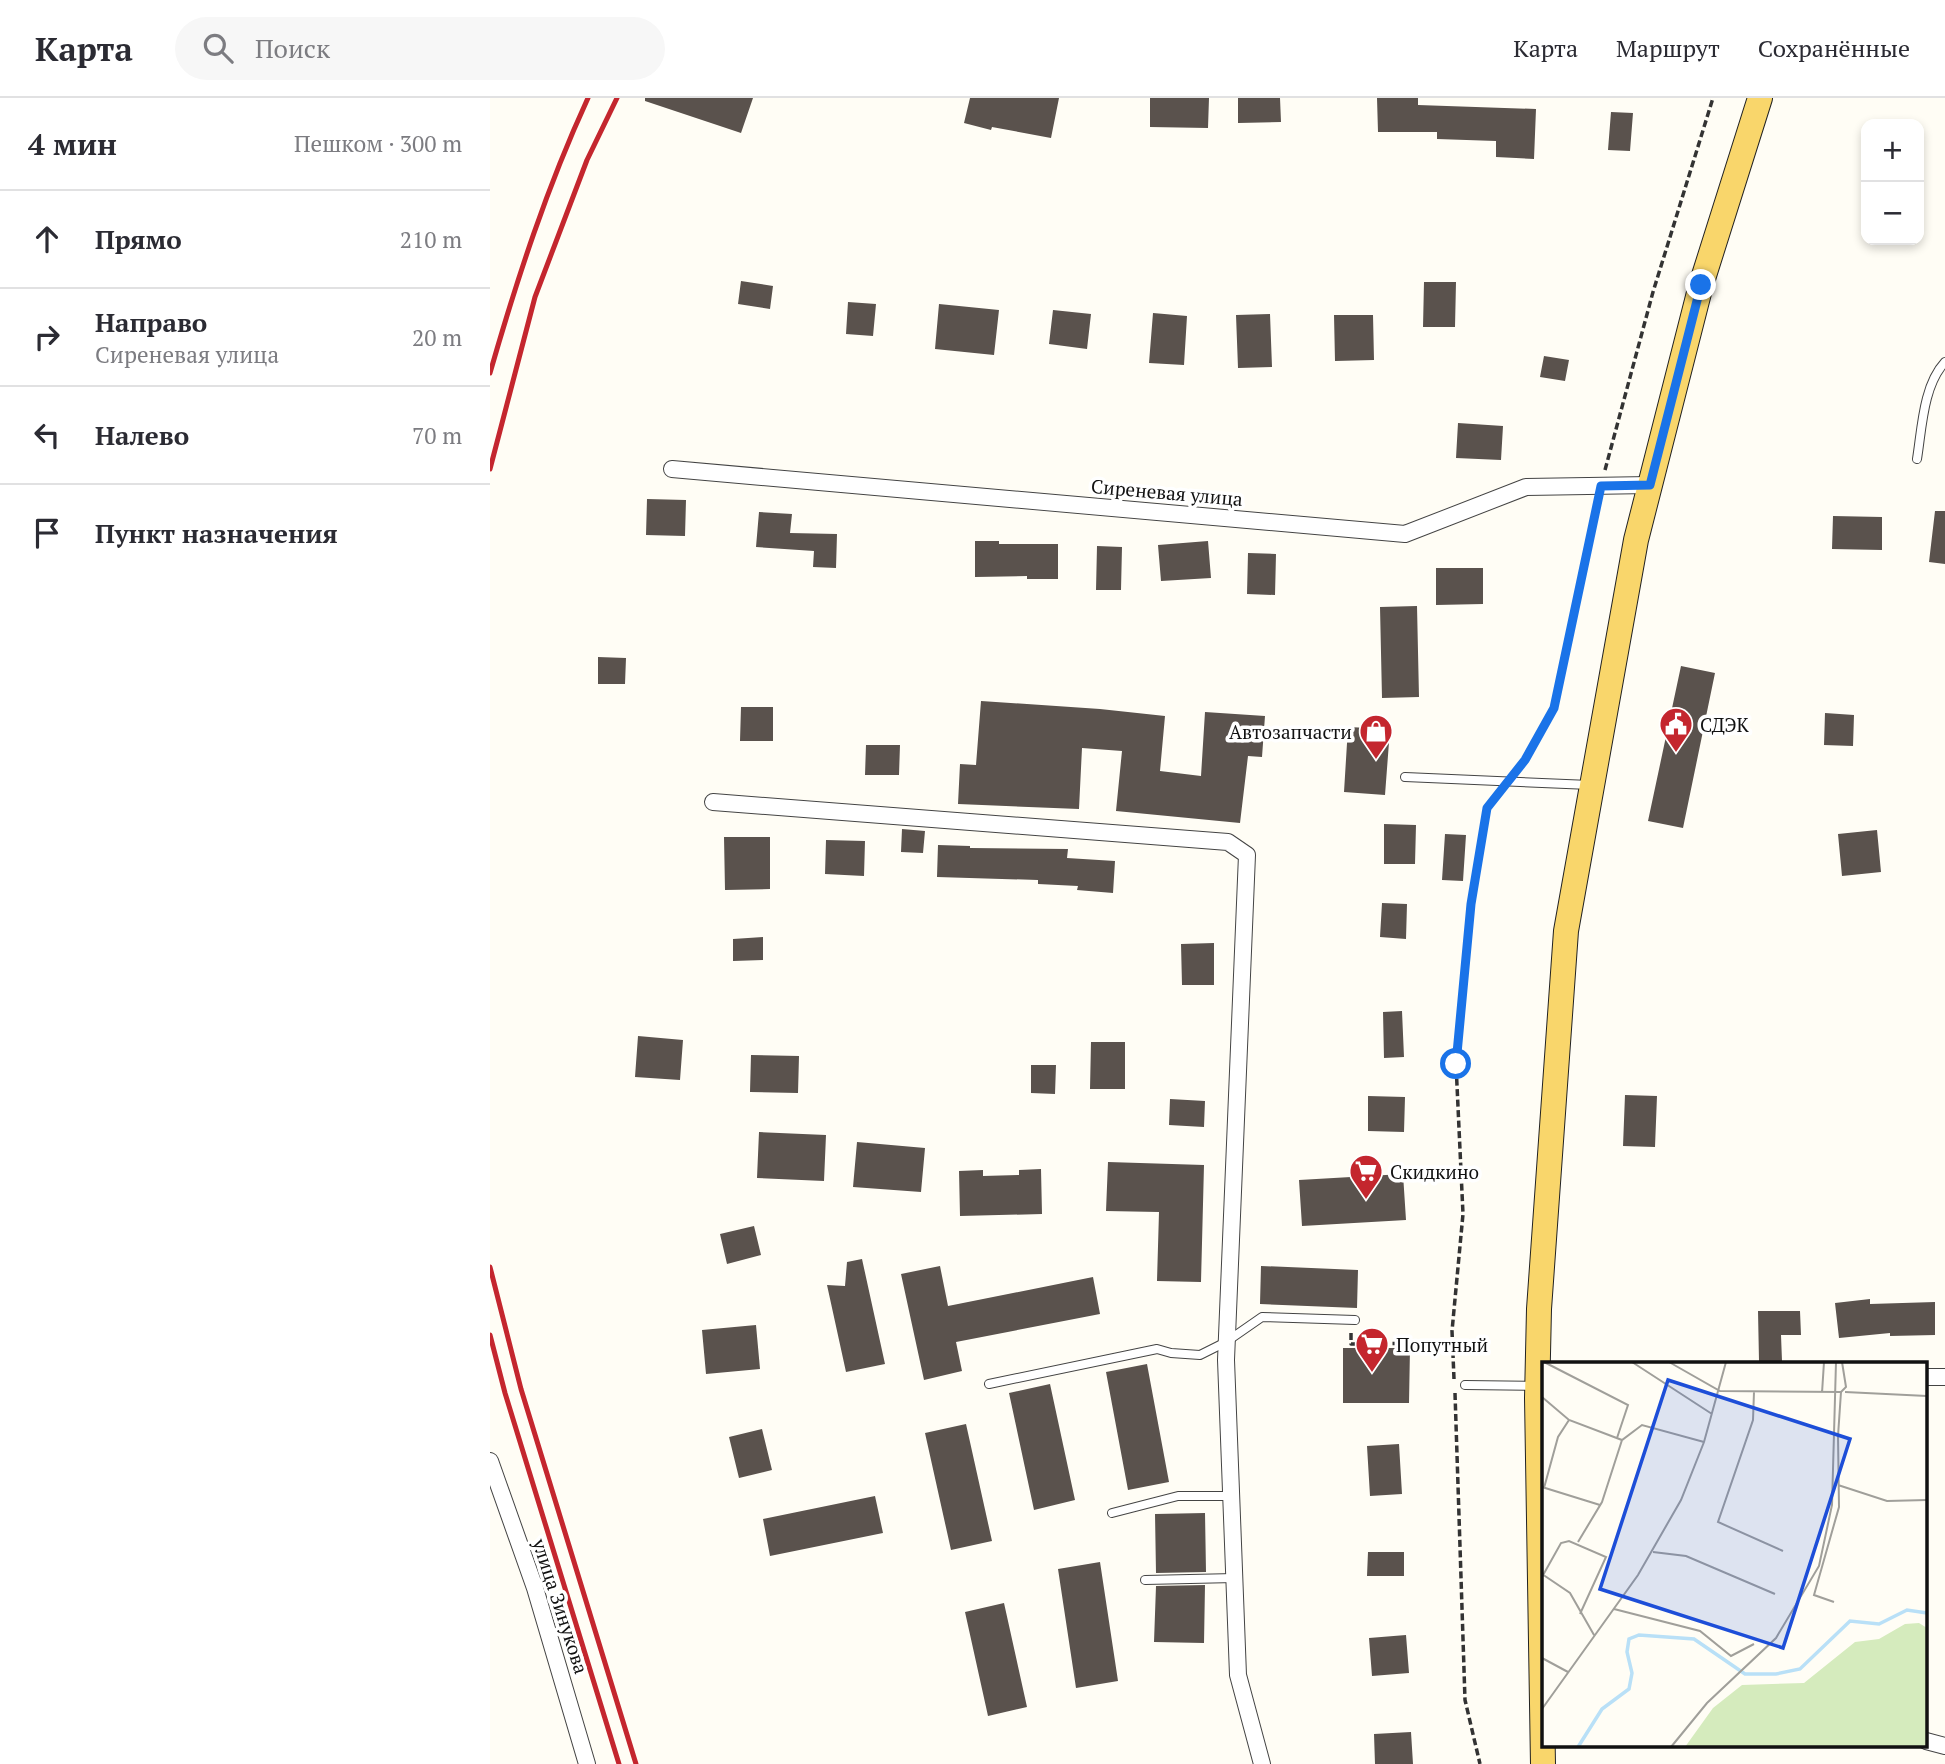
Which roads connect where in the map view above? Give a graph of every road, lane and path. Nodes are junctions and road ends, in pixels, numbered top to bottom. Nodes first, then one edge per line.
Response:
1 (1713, 98) edge
2 (1760, 98) edge
3 (1945, 362) edge
4 (1917, 459) dead end
5 (672, 469) dead end
6 (1650, 485) junction
7 (1601, 486) junction
8 (1405, 777) dead end
9 (1510, 782) junction
10 (1592, 785) junction
11 (713, 802) dead end
12 (1353, 1320) joint
13 (1226, 1342) junction
14 (1453, 1343) junction
15 (1927, 1377) edge
16 (1945, 1377) edge
17 (989, 1384) dead end
18 (1465, 1385) dead end
19 (1540, 1394) edge
20 (490, 1461) edge
21 (1231, 1496) junction
22 (1112, 1513) dead end
23 (1542, 1543) edge
24 (1234, 1578) junction
25 (1145, 1580) dead end
26 (1927, 1741) edge
27 (1543, 1746) edge
28 (1945, 1746) edge
29 (587, 1764) edge
30 (1262, 1764) edge
31 (1480, 1764) edge
32 (1543, 1764) edge

1 - 7 path
2 - 6 main road
3 - 4 lane
5 - 7 street, Сиреневая улица
6 - 7 street, Сиреневая улица
6 - 10 main road
7 - 9 path
8 - 9 lane
9 - 10 lane
9 - 14 path
10 - 19 main road
11 - 13 street
12 - 13 lane
12 - 14 path
13 - 17 lane
13 - 21 street
14 - 31 path
15 - 16 street
18 - 19 lane
19 - 23 main road
20 - 29 street, улица Зинукова
21 - 22 lane
21 - 24 street
24 - 25 lane
24 - 30 street
26 - 28 street
27 - 32 main road

